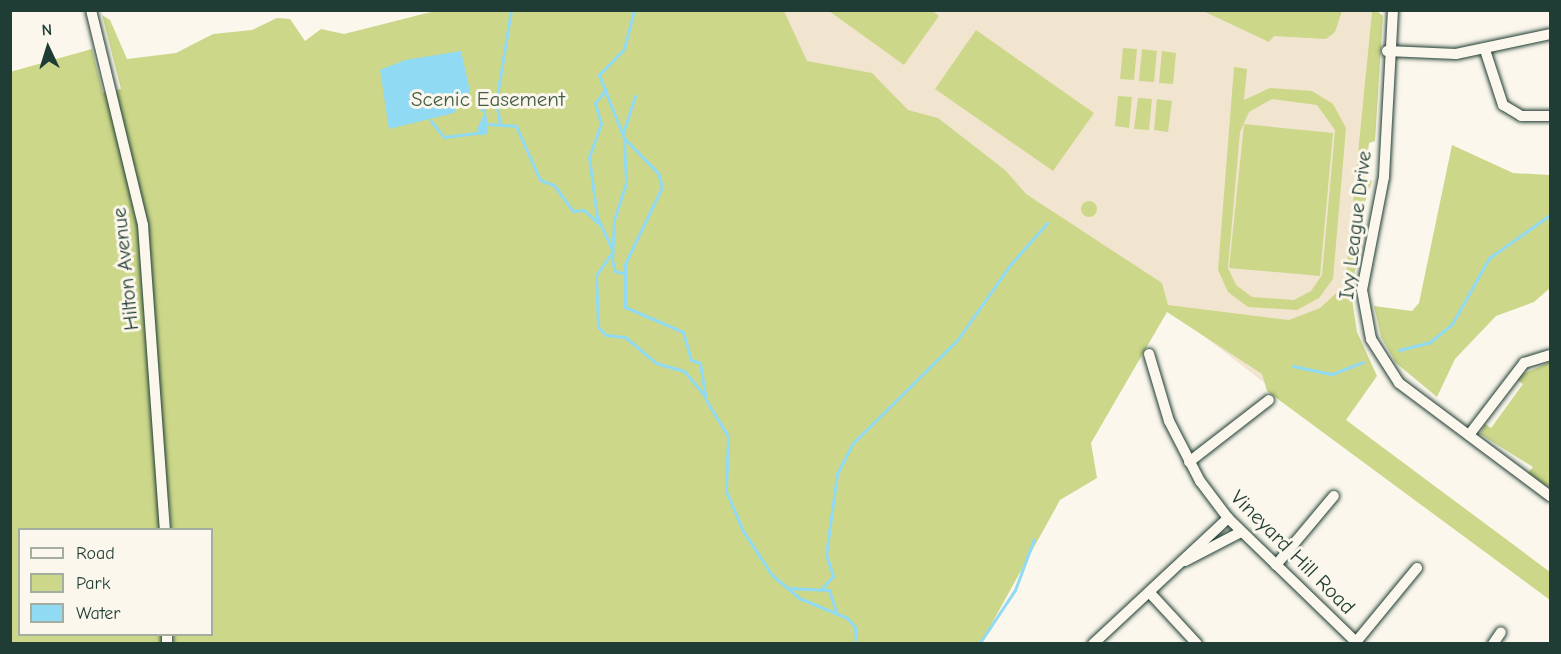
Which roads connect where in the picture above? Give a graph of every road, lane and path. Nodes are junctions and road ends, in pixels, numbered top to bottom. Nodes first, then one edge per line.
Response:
1 (91, 10) edge
2 (1393, 10) edge
3 (1551, 34) edge
4 (1485, 50) junction
5 (1388, 51) junction
6 (1551, 116) edge
7 (1149, 354) dead end
8 (1551, 355) edge
9 (1269, 400) dead end
10 (1469, 435) junction
11 (1189, 462) junction
12 (1334, 496) dead end
13 (1551, 496) edge
14 (1228, 518) junction
15 (165, 528) edge
16 (1241, 532) junction
17 (1185, 561) junction
18 (1276, 565) junction
19 (1417, 568) dead end
20 (1150, 593) junction
21 (1501, 632) dead end
22 (1195, 643) edge
23 (1357, 643) edge
24 (1094, 644) edge
25 (1493, 644) edge

1 - 15 street, Hilton Avenue
2 - 5 street, Ivy League Drive
3 - 4 street
4 - 5 street
4 - 6 street
5 - 10 street, Ivy League Drive
7 - 11 street, Vineyard Hill Road
8 - 10 street
9 - 11 street
10 - 13 street, Ivy League Drive
11 - 14 street, Vineyard Hill Road
12 - 18 street
14 - 16 street, Vineyard Hill Road
14 - 17 street
16 - 17 street
16 - 18 street, Vineyard Hill Road
17 - 20 street
18 - 23 street, Vineyard Hill Road
19 - 23 street
20 - 22 street
20 - 24 street
21 - 25 street

